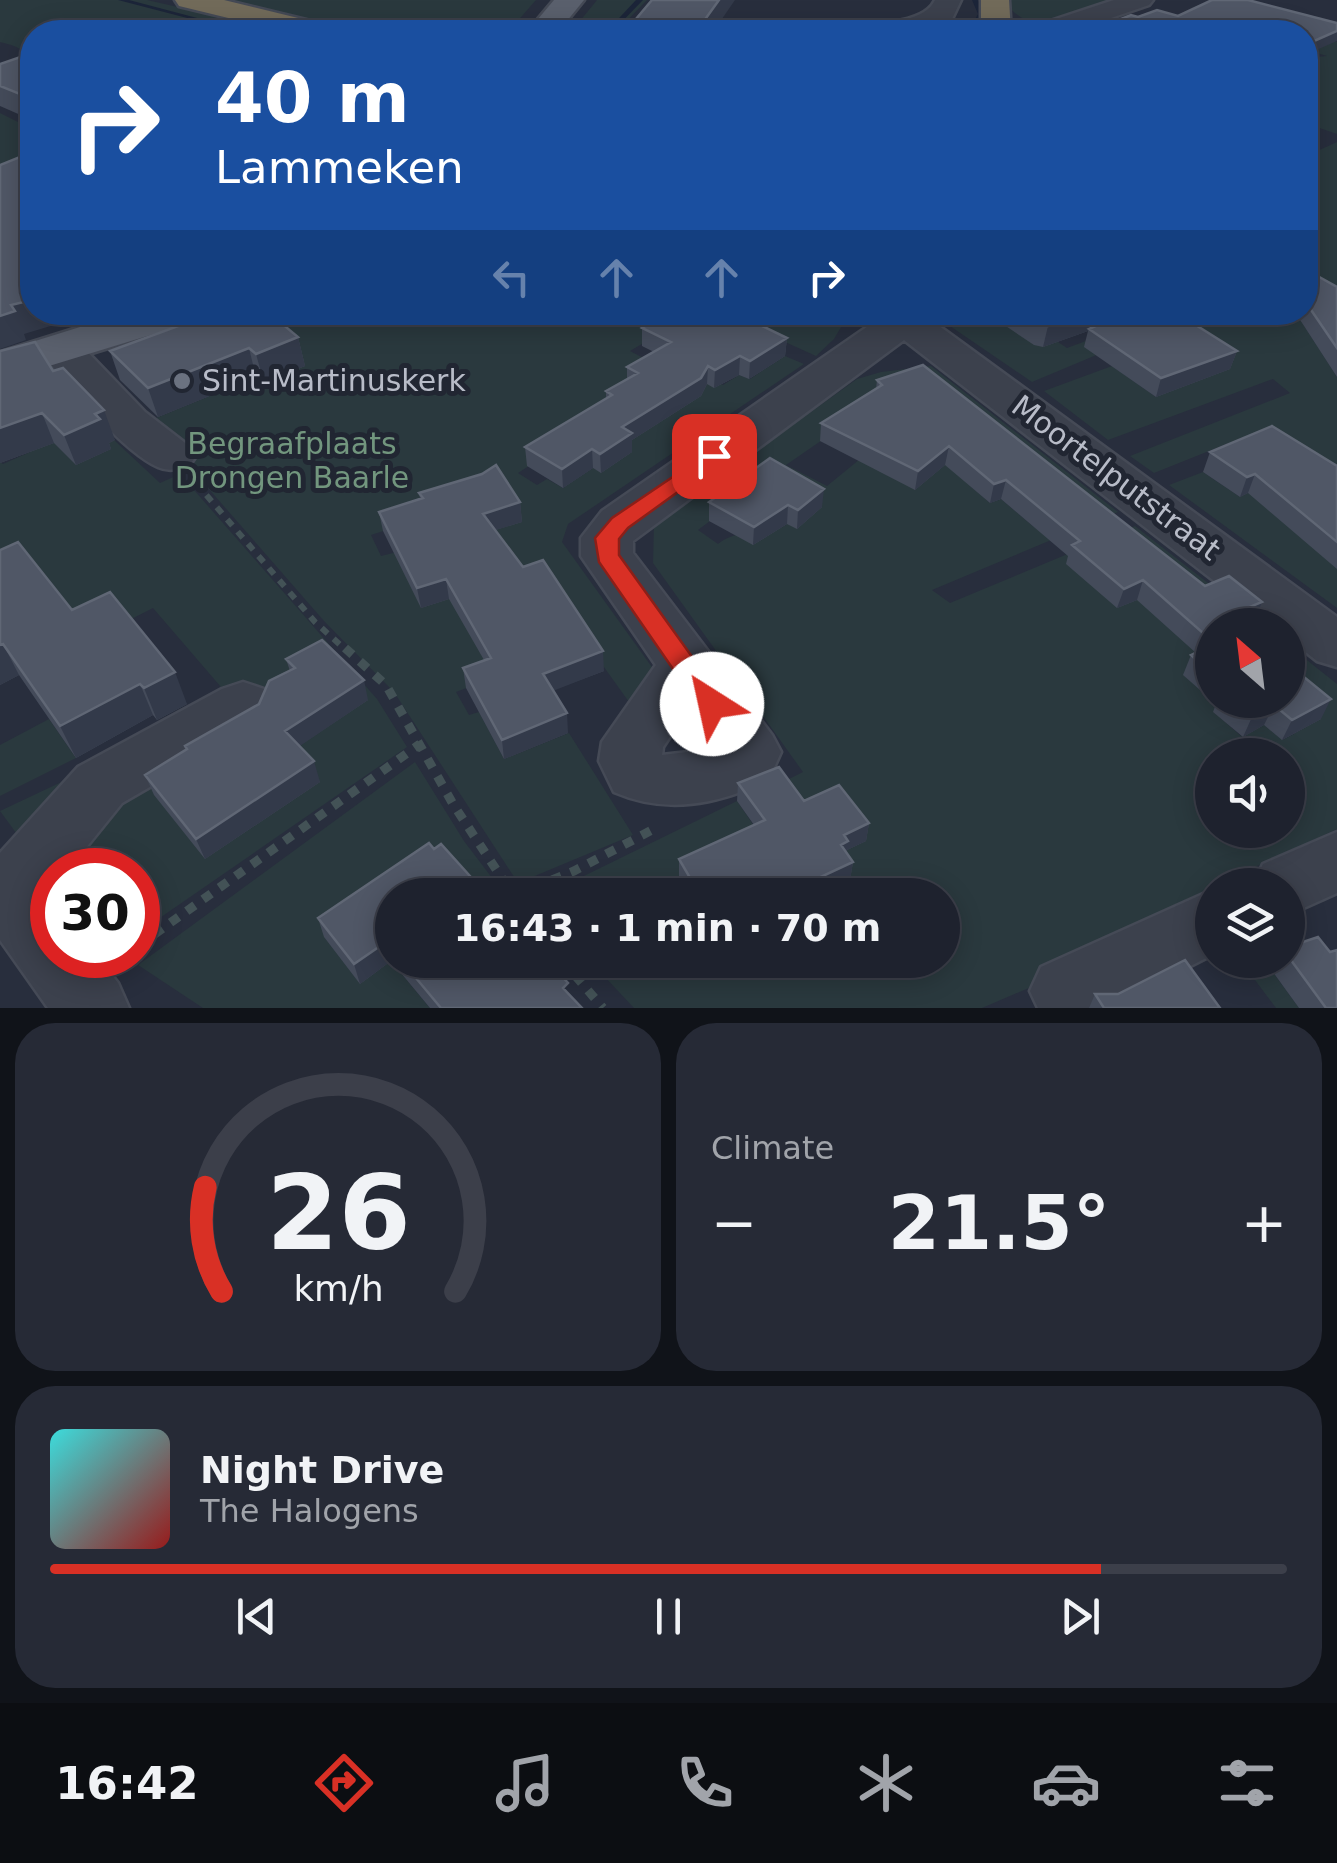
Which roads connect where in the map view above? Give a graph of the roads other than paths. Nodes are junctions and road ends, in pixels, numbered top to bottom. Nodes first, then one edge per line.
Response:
1 (189, 0) edge
2 (570, 0) edge
3 (908, 0) edge
4 (1140, 0) edge
5 (945, 7) edge
6 (271, 20) edge
7 (552, 20) edge
8 (1081, 20) edge
9 (135, 325) edge
10 (886, 325) edge
11 (910, 325) edge
12 (60, 348) junction
13 (0, 367) edge
14 (172, 456) road end
15 (1337, 646) edge
16 (686, 666) junction
17 (243, 705) dead end
18 (1337, 861) edge
19 (1305, 876) edge
20 (4, 889) edge
21 (1195, 929) edge
22 (1066, 991) dead end
23 (92, 1008) edge

1 - 6 highway
2 - 7 main road
3 - 5 street
4 - 8 street
9 - 12 main road
10 - 16 street
11 - 15 street, Moortelputstraat
12 - 13 main road
12 - 14 street
16 - 16 street
17 - 20 street
18 - 19 street
20 - 23 street
21 - 22 street

